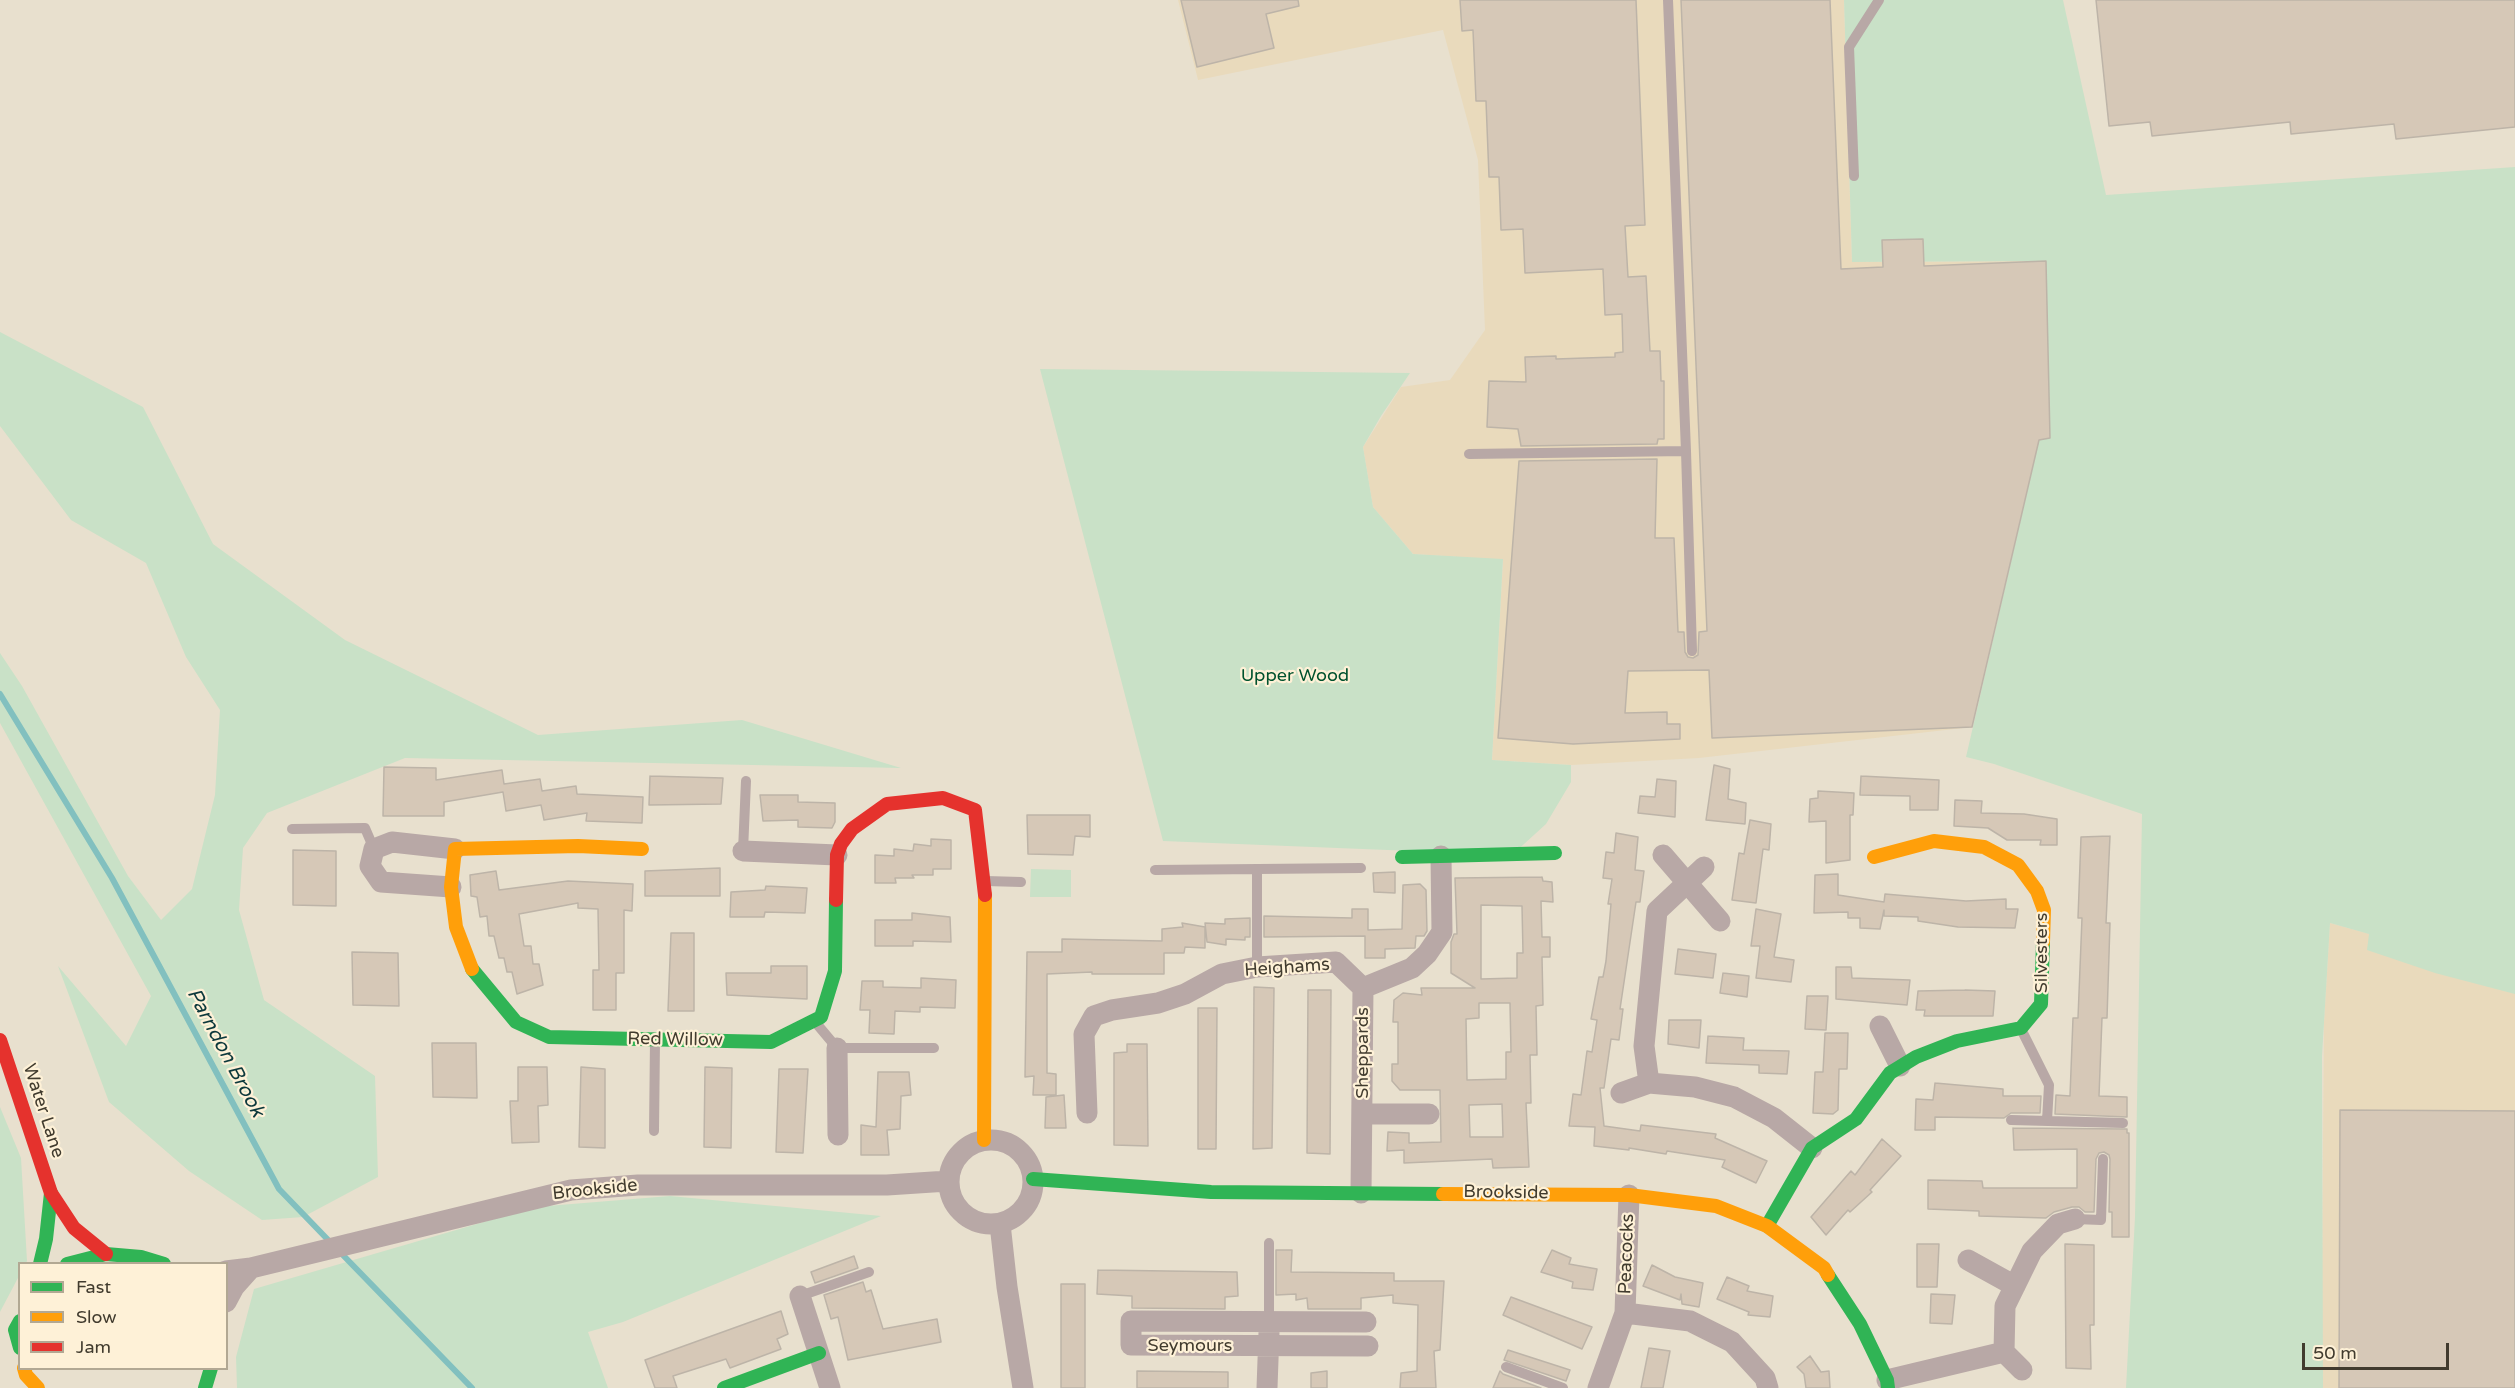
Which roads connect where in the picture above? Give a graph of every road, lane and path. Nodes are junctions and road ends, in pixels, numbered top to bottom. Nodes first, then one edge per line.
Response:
1 (1668, 0) edge
2 (1879, 0) edge
3 (1854, 176) dead end
4 (1686, 451) junction
5 (1469, 454) dead end
6 (1692, 651) dead end
7 (746, 781) dead end
8 (292, 829) dead end
9 (374, 849) junction
10 (455, 849) junction
11 (642, 849) dead end
12 (743, 851) joint
13 (1555, 853) dead end
14 (837, 855) junction
15 (1663, 855) dead end
16 (1441, 856) junction
17 (1402, 857) dead end
18 (1874, 857) dead end
19 (1704, 867) dead end
20 (1361, 868) dead end
21 (1257, 869) junction
22 (1155, 870) dead end
23 (985, 881) junction
24 (1021, 882) dead end
25 (1687, 883) junction
26 (451, 887) junction
27 (1720, 921) dead end
28 (1257, 967) junction
29 (1363, 988) junction
30 (814, 1021) junction
31 (1880, 1026) dead end
32 (2021, 1028) junction
33 (0, 1040) edge
34 (655, 1040) junction
35 (837, 1048) junction
36 (934, 1048) dead end
37 (1900, 1066) junction
38 (1649, 1083) junction
39 (1621, 1093) dead end
40 (1087, 1113) dead end
41 (1362, 1114) junction
42 (1430, 1114) dead end
43 (2011, 1120) dead end
44 (2047, 1121) junction
45 (2123, 1123) dead end
46 (654, 1131) dead end
47 (838, 1135) dead end
48 (984, 1140) junction
49 (1812, 1148) junction
50 (2103, 1159) dead end
51 (1033, 1179) junction
52 (948, 1181) junction
53 (51, 1192) junction
54 (1361, 1193) junction
55 (1629, 1195) junction
56 (2075, 1220) joint
57 (1000, 1224) junction
58 (1767, 1226) junction
59 (1269, 1243) dead end
60 (106, 1254) junction
61 (1968, 1260) dead end
62 (40, 1262) edge
63 (71, 1262) edge
64 (160, 1262) edge
65 (250, 1268) junction
66 (228, 1271) edge
67 (869, 1272) dead end
68 (2015, 1286) junction
69 (800, 1296) joint
70 (228, 1298) edge
71 (1625, 1313) junction
72 (1269, 1322) junction
73 (1366, 1322) dead end
74 (18, 1333) edge
75 (0, 1346) edge
76 (1268, 1346) junction
77 (1368, 1346) dead end
78 (2004, 1352) junction
79 (819, 1353) junction
80 (1506, 1367) dead end
81 (25, 1370) edge
82 (211, 1370) edge
83 (2022, 1370) dead end
84 (1887, 1384) edge
85 (207, 1387) edge
86 (38, 1388) edge
87 (724, 1388) edge
88 (830, 1388) edge
89 (1023, 1388) edge
90 (1268, 1388) edge
91 (1563, 1388) edge
92 (1598, 1388) edge
93 (1768, 1388) edge

1 - 4 lane
2 - 3 lane
4 - 5 lane
4 - 6 lane
7 - 12 lane
8 - 9 lane
9 - 10 street
9 - 26 street
10 - 11 street
10 - 26 street, Red Willow
12 - 14 street
13 - 16 street
14 - 23 street
14 - 30 street
15 - 25 street
16 - 17 street
16 - 29 street, Sheppards
18 - 32 street, Silvesters
19 - 25 street
20 - 21 lane
21 - 22 lane
21 - 28 lane
23 - 24 lane
23 - 48 street
25 - 27 street
25 - 38 street
26 - 34 street, Red Willow
28 - 29 street, Heighams
28 - 40 street, Heighams
29 - 41 street, Sheppards
30 - 34 street, Red Willow
30 - 35 lane
31 - 37 street
32 - 37 street
32 - 44 lane
33 - 53 street, Water Lane
34 - 46 lane
35 - 36 lane
35 - 47 street
37 - 49 street
38 - 39 street
38 - 49 street
41 - 42 street, Sheppards
41 - 54 street, Sheppards
43 - 44 lane
44 - 45 lane
48 - 51 street
48 - 52 street
49 - 58 street
50 - 56 lane
51 - 54 street, Brookside
51 - 57 street
52 - 57 street
52 - 65 street, Brookside
53 - 60 street, Water Lane
53 - 62 street, Water Lane
54 - 55 street, Brookside
55 - 58 street, Brookside
55 - 71 street, Peacocks
56 - 68 street
57 - 89 street
58 - 84 street, Brookside
59 - 72 lane
60 - 63 street
60 - 64 street
61 - 68 street
65 - 66 street, Brookside
65 - 70 street
67 - 69 lane
68 - 78 street
69 - 79 street
71 - 92 street, Peacocks
71 - 93 street, Peacocks
72 - 73 street, Seymours
72 - 76 street
72 - 76 street, Seymours
74 - 75 street
76 - 77 street, Seymours
76 - 90 street
78 - 83 street
78 - 84 street
79 - 87 street
79 - 88 street
80 - 91 lane
81 - 86 street
82 - 85 street

